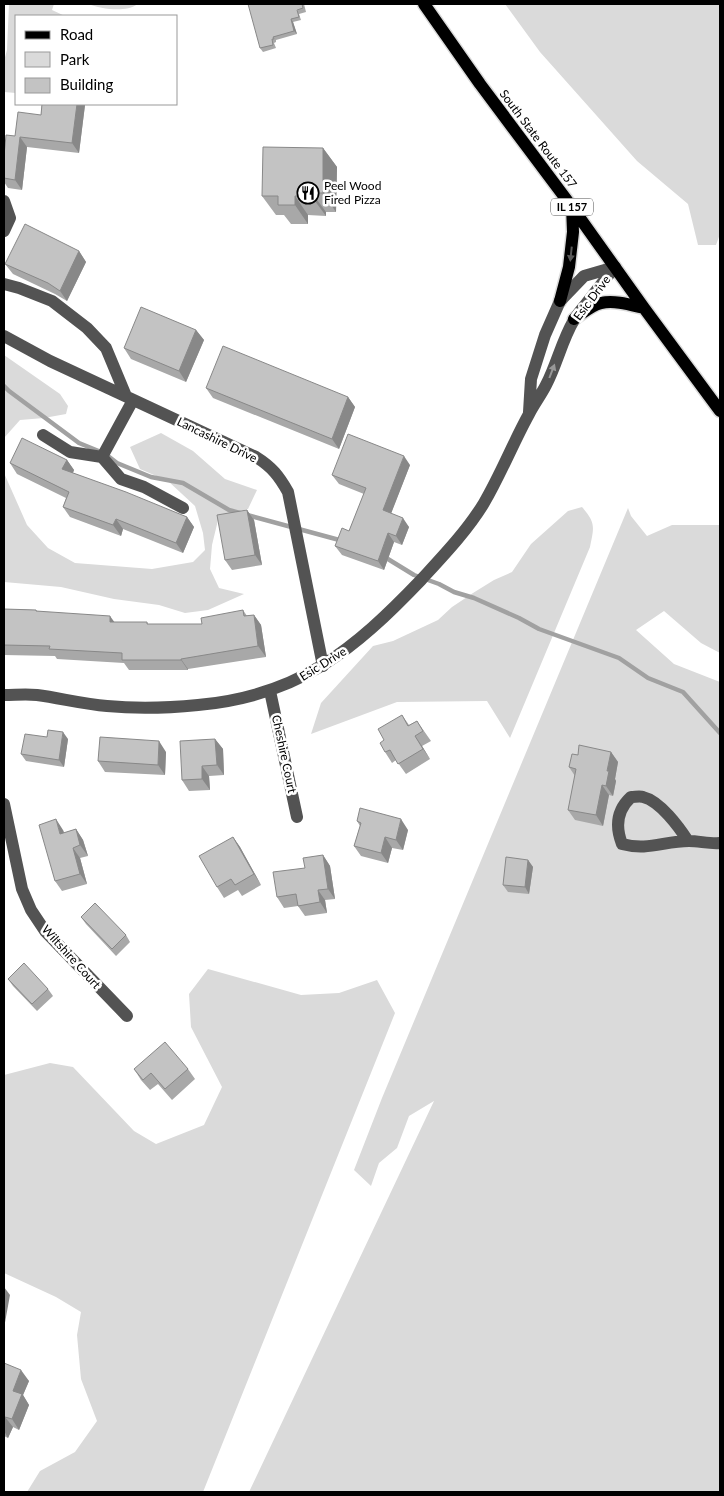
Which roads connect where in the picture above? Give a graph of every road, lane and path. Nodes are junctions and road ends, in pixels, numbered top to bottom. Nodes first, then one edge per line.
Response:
1 (424, 4) edge
2 (4, 201) edge
3 (572, 207) junction
4 (4, 231) edge
5 (615, 267) junction
6 (4, 284) edge
7 (560, 301) junction
8 (644, 308) junction
9 (574, 319) junction
10 (4, 336) edge
11 (129, 398) junction
12 (720, 411) edge
13 (528, 414) junction
14 (43, 435) dead end
15 (102, 457) junction
16 (183, 508) dead end
17 (323, 666) junction
18 (270, 691) junction
19 (4, 695) edge
20 (4, 804) edge
21 (297, 817) dead end
22 (688, 841) junction
23 (720, 843) edge
24 (127, 1016) dead end

1 - 3 main road, South State Route 157 / IL 157
2 - 4 street
3 - 5 main road, South State Route 157 / IL 157
3 -> 7 main road
5 - 7 street, Esic Drive
5 - 8 main road, South State Route 157 / IL 157
5 - 9 street, Esic Drive
6 - 11 street
7 - 13 street, Esic Drive
8 - 9 main road
8 - 12 main road, South State Route 157 / IL 157
13 -> 9 street, Esic Drive
10 - 11 street, Lancashire Drive
11 - 15 street
11 - 17 street, Lancashire Drive
13 - 17 street, Esic Drive
14 - 15 street
15 - 16 street
17 - 18 street, Esic Drive
18 - 19 street, Esic Drive
18 - 21 street, Cheshire Court
20 - 24 street, Wiltshire Court
22 - 22 street
22 - 23 street

